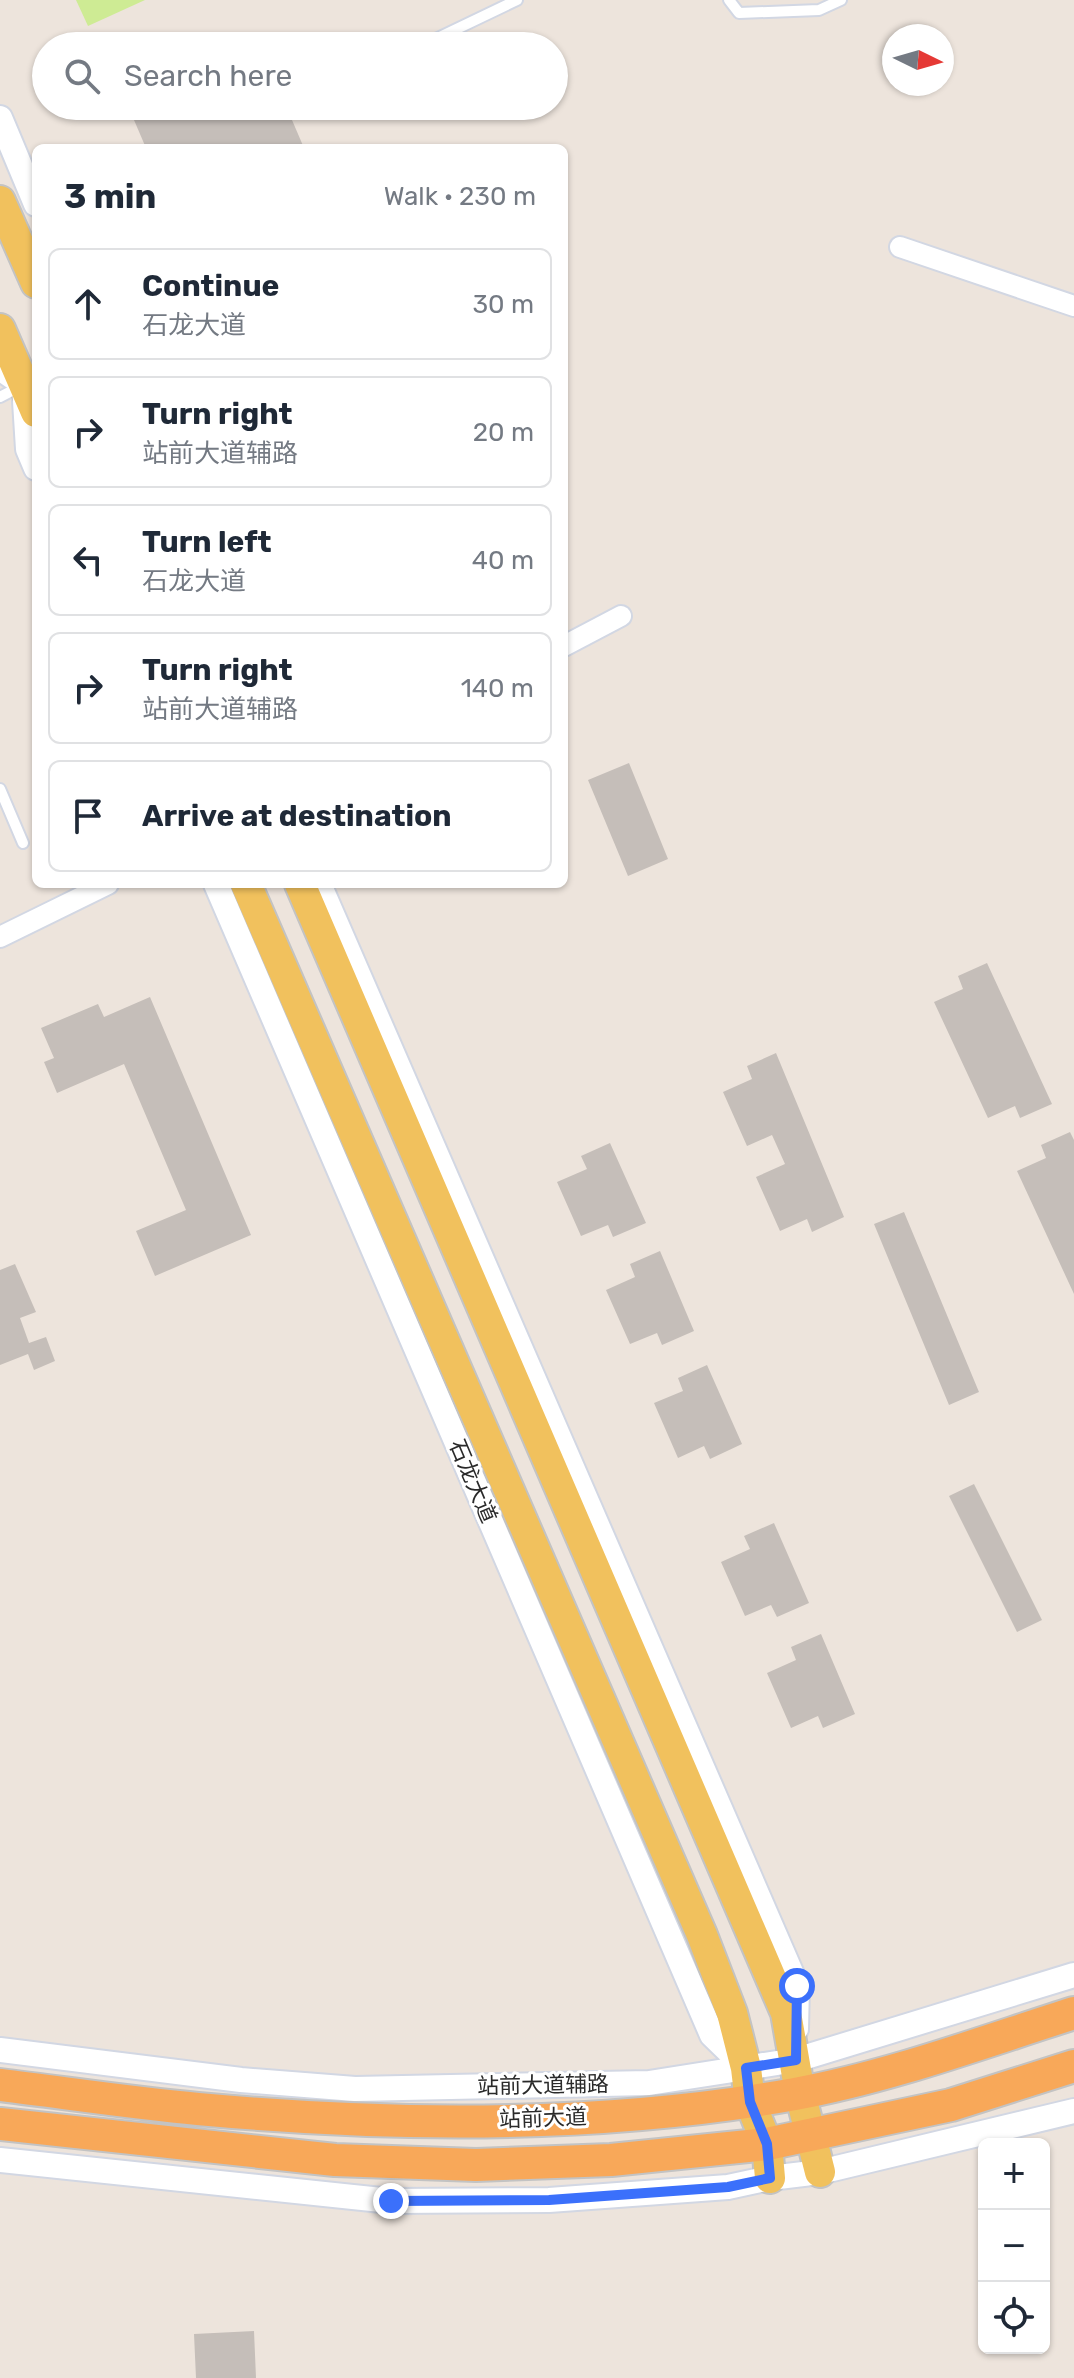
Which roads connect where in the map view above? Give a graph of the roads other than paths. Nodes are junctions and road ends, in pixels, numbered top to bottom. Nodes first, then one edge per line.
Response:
1 (517, 0) edge
2 (729, 0) edge
3 (841, 0) edge
4 (450, 32) edge
5 (0, 118) edge
6 (32, 194) edge
7 (0, 201) edge
8 (900, 247) dead end
9 (32, 274) edge
10 (1074, 306) edge
11 (0, 329) edge
12 (15, 390) edge
13 (32, 458) edge
14 (621, 616) dead end
15 (568, 644) edge
16 (0, 789) edge
17 (23, 843) dead end
18 (100, 888) edge
19 (218, 888) edge
20 (248, 888) edge
21 (302, 888) edge
22 (321, 888) edge
23 (0, 937) edge
24 (1074, 1975) edge
25 (1074, 2013) edge
26 (0, 2050) edge
27 (796, 2060) junction
28 (1074, 2066) edge
29 (746, 2068) junction
30 (0, 2085) edge
31 (800, 2093) junction
32 (750, 2102) junction
33 (1074, 2111) edge
34 (0, 2124) edge
35 (812, 2134) junction
36 (767, 2144) junction
37 (0, 2160) edge
38 (820, 2172) junction
39 (770, 2178) junction

1 - 4 lane
2 - 3 lane
5 - 6 street
7 - 9 main road
8 - 10 street
11 - 12 main road
12 - 13 street
14 - 15 street
16 - 17 lane
18 - 23 street
19 - 29 street, 石龙大道
20 - 29 main road, 石龙大道
21 - 27 main road
22 - 27 street
24 - 27 street, 站前大道辅路
25 - 31 highway, 站前大道
26 - 29 street, 站前大道辅路
27 - 29 street, 站前大道辅路
27 - 31 main road
28 - 35 highway, 站前大道
29 - 32 main road, 石龙大道
30 - 32 highway, 站前大道
31 - 32 highway, 站前大道
31 - 35 main road
32 - 36 main road, 石龙大道
33 - 38 street
34 - 36 highway, 站前大道
35 - 36 highway, 站前大道
35 - 38 main road
36 - 39 main road, 石龙大道
37 - 39 street
38 - 39 street

